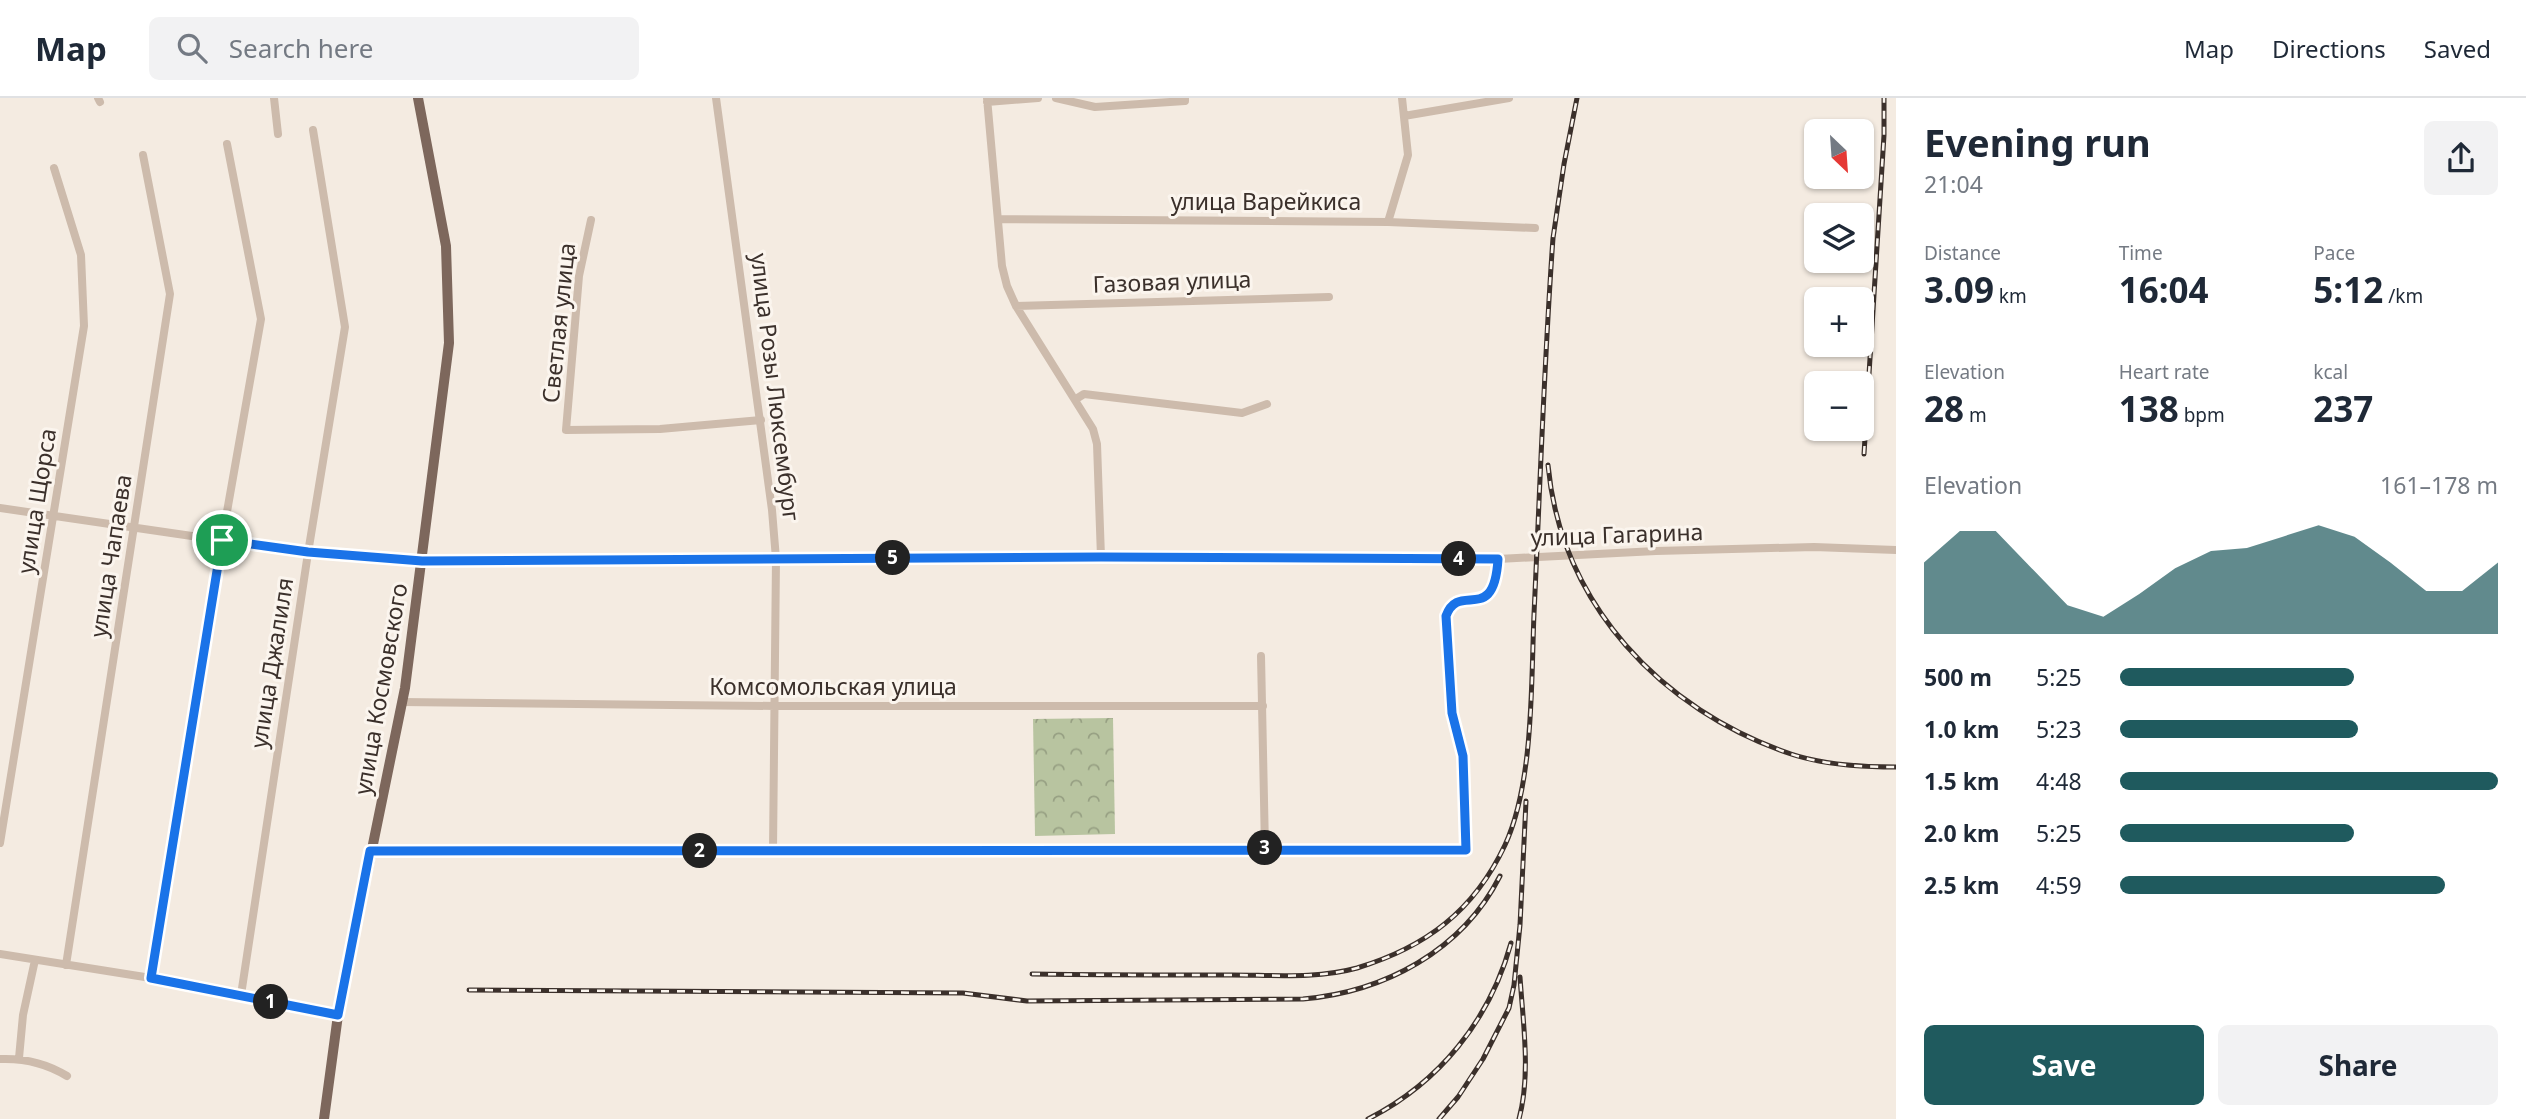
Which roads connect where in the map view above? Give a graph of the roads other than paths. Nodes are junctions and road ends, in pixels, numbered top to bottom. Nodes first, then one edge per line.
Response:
1 (274, 98) edge
2 (418, 98) edge
3 (716, 98) edge
4 (1038, 98) edge
5 (1056, 98) edge
6 (1185, 98) edge
7 (1402, 98) edge
8 (1508, 98) edge
9 (987, 100) edge
10 (1404, 116) junction
11 (313, 130) dead end
12 (278, 134) dead end
13 (227, 144) dead end
14 (143, 155) dead end
15 (54, 167) dead end
16 (998, 219) junction
17 (591, 220) dead end
18 (1388, 222) junction
19 (1535, 229) dead end
20 (1329, 297) dead end
21 (1017, 306) junction
22 (1076, 399) junction
23 (1267, 404) dead end
24 (761, 420) junction
25 (0, 508) edge
26 (54, 516) junction
27 (136, 527) junction
28 (222, 540) junction
29 (1896, 550) edge
30 (308, 552) junction
31 (1101, 557) junction
32 (776, 559) junction
33 (1498, 559) junction
34 (422, 561) junction
35 (1261, 656) dead end
36 (402, 702) junction
37 (775, 706) junction
38 (1263, 706) junction
39 (0, 843) edge
40 (1265, 848) junction
41 (773, 850) junction
42 (370, 851) junction
43 (0, 954) edge
44 (35, 960) junction
45 (66, 965) junction
46 (151, 978) junction
47 (241, 995) junction
48 (338, 1015) junction
49 (19, 1058) junction
50 (0, 1059) edge
51 (67, 1076) dead end
52 (324, 1119) edge

1 - 12 street
2 - 34 main road, улица Космовского
3 - 24 street, улица Розы Люксембург
4 - 9 street
5 - 6 street
7 - 10 street
8 - 10 street
9 - 16 street
10 - 18 street
11 - 30 street, улица Джалиля
13 - 28 street
14 - 27 street, улица Чапаева
15 - 26 street, улица Щорса
16 - 18 street, улица Варейкиса
16 - 21 street
17 - 24 street, Светлая улица
18 - 19 street, улица Варейкиса
20 - 21 street, Газовая улица
21 - 22 street
22 - 23 street
22 - 31 street
24 - 32 street, улица Розы Люксембург
25 - 26 street, улица Гагарина
26 - 27 street, улица Гагарина
26 - 39 street, улица Щорса
27 - 28 street, улица Гагарина
27 - 45 street, улица Чапаева
28 - 30 street, улица Гагарина
28 - 46 street
29 - 33 street, улица Гагарина
30 - 34 street, улица Гагарина
30 - 47 street, улица Джалиля
31 - 32 street, улица Гагарина
31 - 33 street, улица Гагарина
32 - 34 street, улица Гагарина
32 - 37 street, улица Розы Люксембург
33 - 40 street
34 - 36 main road, улица Космовского
35 - 38 street
36 - 37 street, Комсомольская улица
36 - 42 main road, улица Космовского
37 - 38 street, Комсомольская улица
37 - 41 street, улица Розы Люксембург
38 - 40 street
40 - 41 street
41 - 42 street
42 - 48 main road, улица Космовского
43 - 44 street
44 - 45 street
44 - 49 street
45 - 46 street
46 - 47 street
47 - 48 street
48 - 52 main road, улица Космовского
49 - 50 street
49 - 51 street

